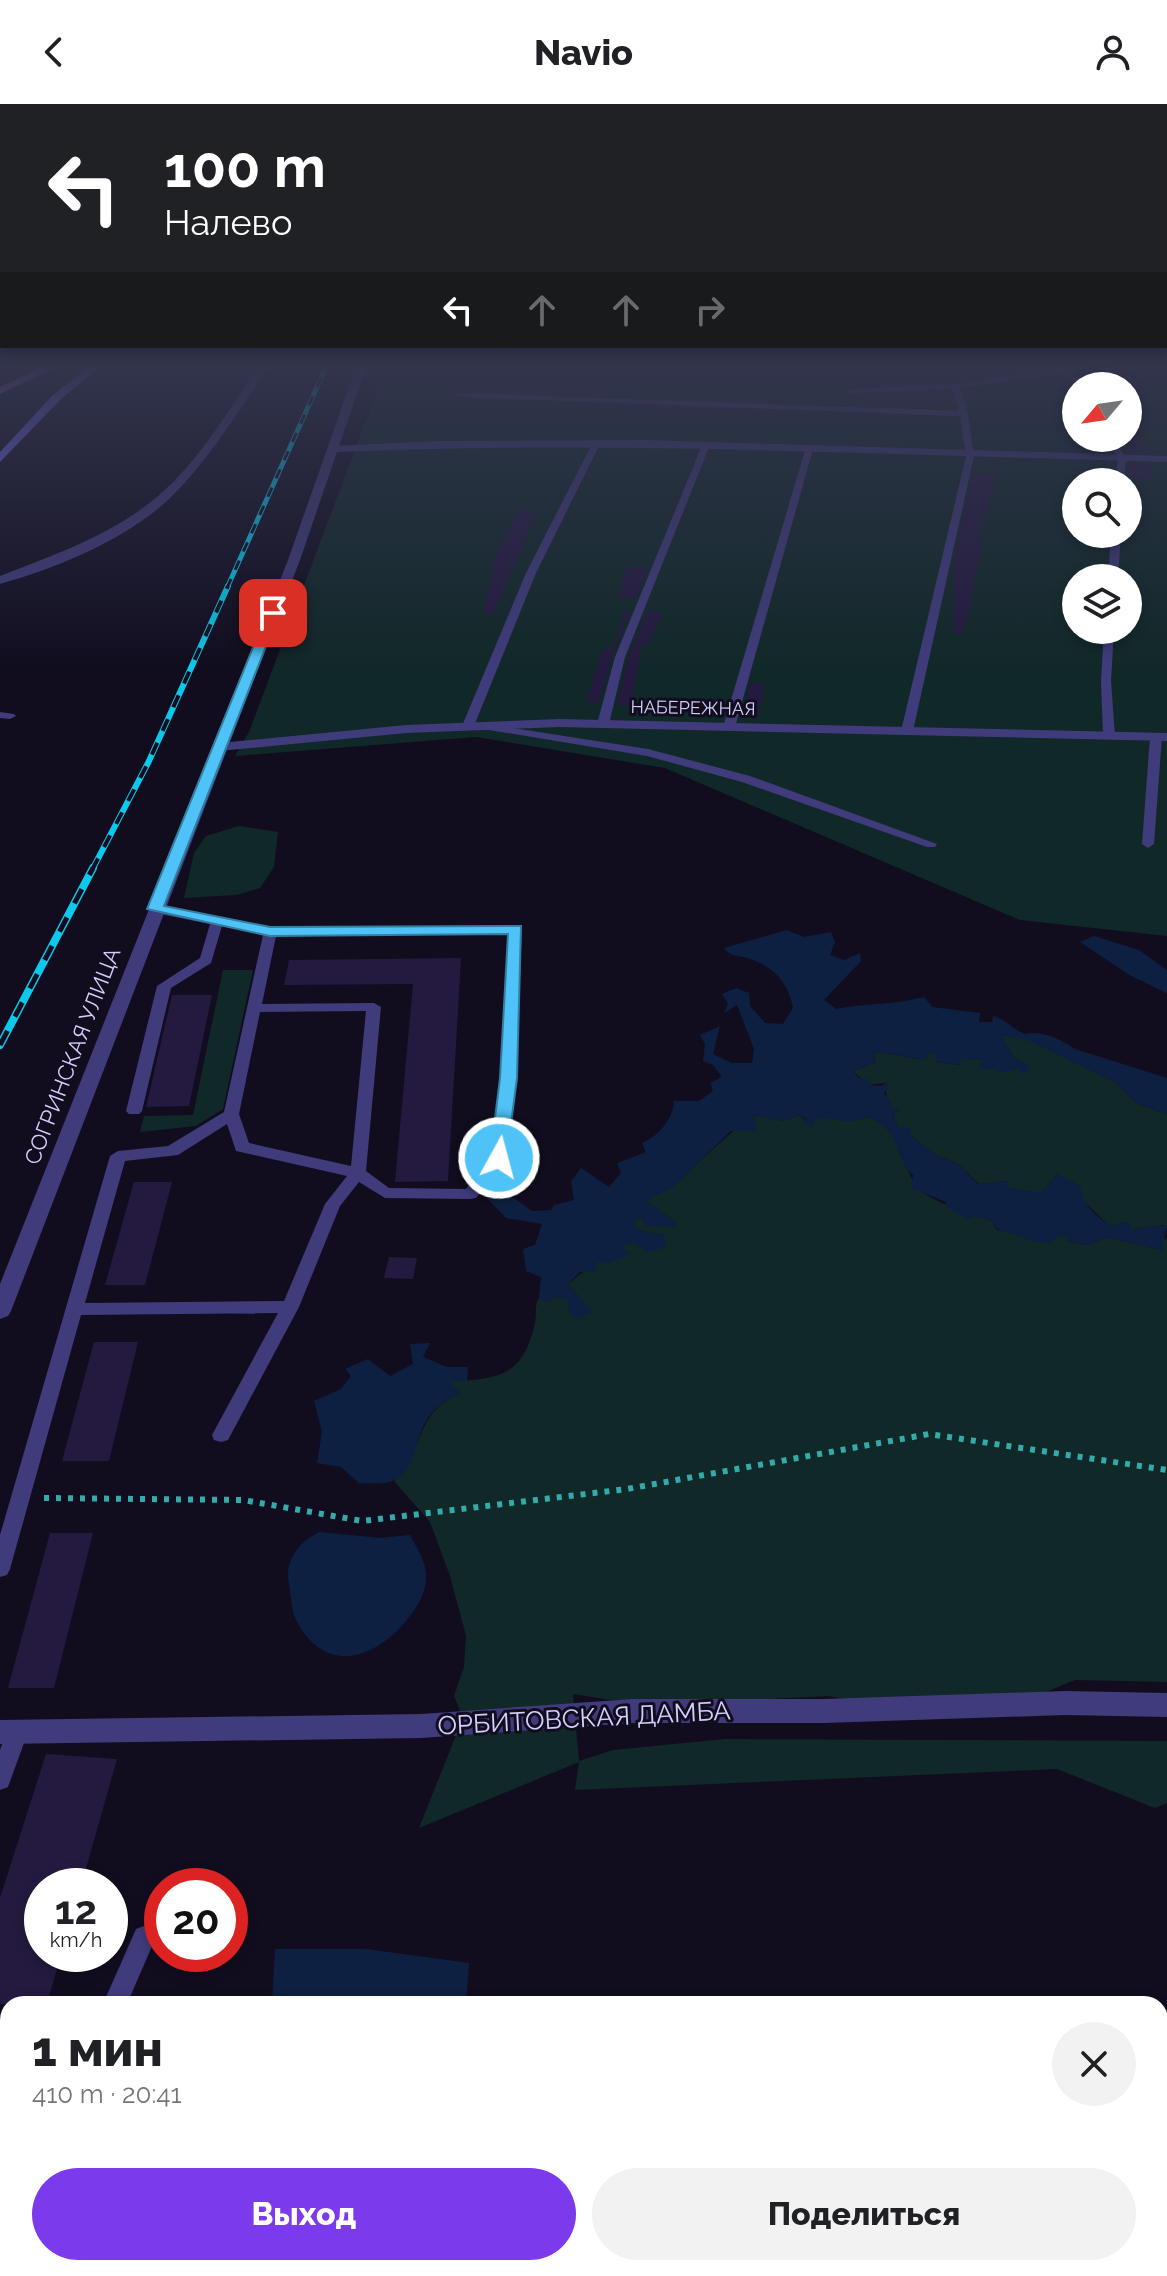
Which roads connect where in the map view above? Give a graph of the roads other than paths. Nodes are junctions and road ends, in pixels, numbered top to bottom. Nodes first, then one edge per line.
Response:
1 (188, 468) edge
2 (326, 468) edge
3 (584, 468) edge
4 (697, 468) edge
5 (803, 468) edge
6 (967, 468) edge
7 (0, 580) edge
8 (1108, 644) edge
9 (603, 724) junction
10 (474, 726) junction
11 (729, 727) junction
12 (907, 731) junction
13 (1109, 736) junction
14 (1161, 737) edge
15 (219, 747) junction
16 (931, 844) dead end
17 (1148, 844) dead end
18 (155, 909) junction
19 (217, 921) junction
20 (270, 932) junction
21 (253, 1008) junction
22 (134, 1111) dead end
23 (231, 1114) junction
24 (358, 1173) junction
25 (290, 1307) junction
26 (73, 1309) junction
27 (0, 1311) edge
28 (221, 1435) dead end
29 (0, 1569) edge
30 (1167, 1705) edge
31 (8, 1732) edge
32 (0, 1780) edge
33 (144, 1937) dead end
34 (118, 1996) edge

1 - 7 street
2 - 15 street, СОГРИНСКАЯ УЛИЦА
3 - 10 lane
4 - 9 lane
5 - 11 lane
6 - 12 lane
8 - 13 lane
9 - 10 street, НАБЕРЕЖНАЯ
9 - 11 street, НАБЕРЕЖНАЯ
10 - 15 street, НАБЕРЕЖНАЯ
10 - 16 lane
11 - 12 street, НАБЕРЕЖНАЯ
12 - 13 street, НАБЕРЕЖНАЯ
13 - 14 street, НАБЕРЕЖНАЯ
14 - 17 lane
15 - 18 street, СОГРИНСКАЯ УЛИЦА
18 - 19 lane
18 - 27 street, СОГРИНСКАЯ УЛИЦА
19 - 20 lane
19 - 22 lane
20 - 21 lane
20 - 24 lane
21 - 23 lane
21 - 24 lane
23 - 24 lane
23 - 26 lane
24 - 25 lane
25 - 26 lane
25 - 28 lane
26 - 29 lane
30 - 31 street, ОРБИТОВСКАЯ ДАМБА
31 - 32 lane
33 - 34 lane

